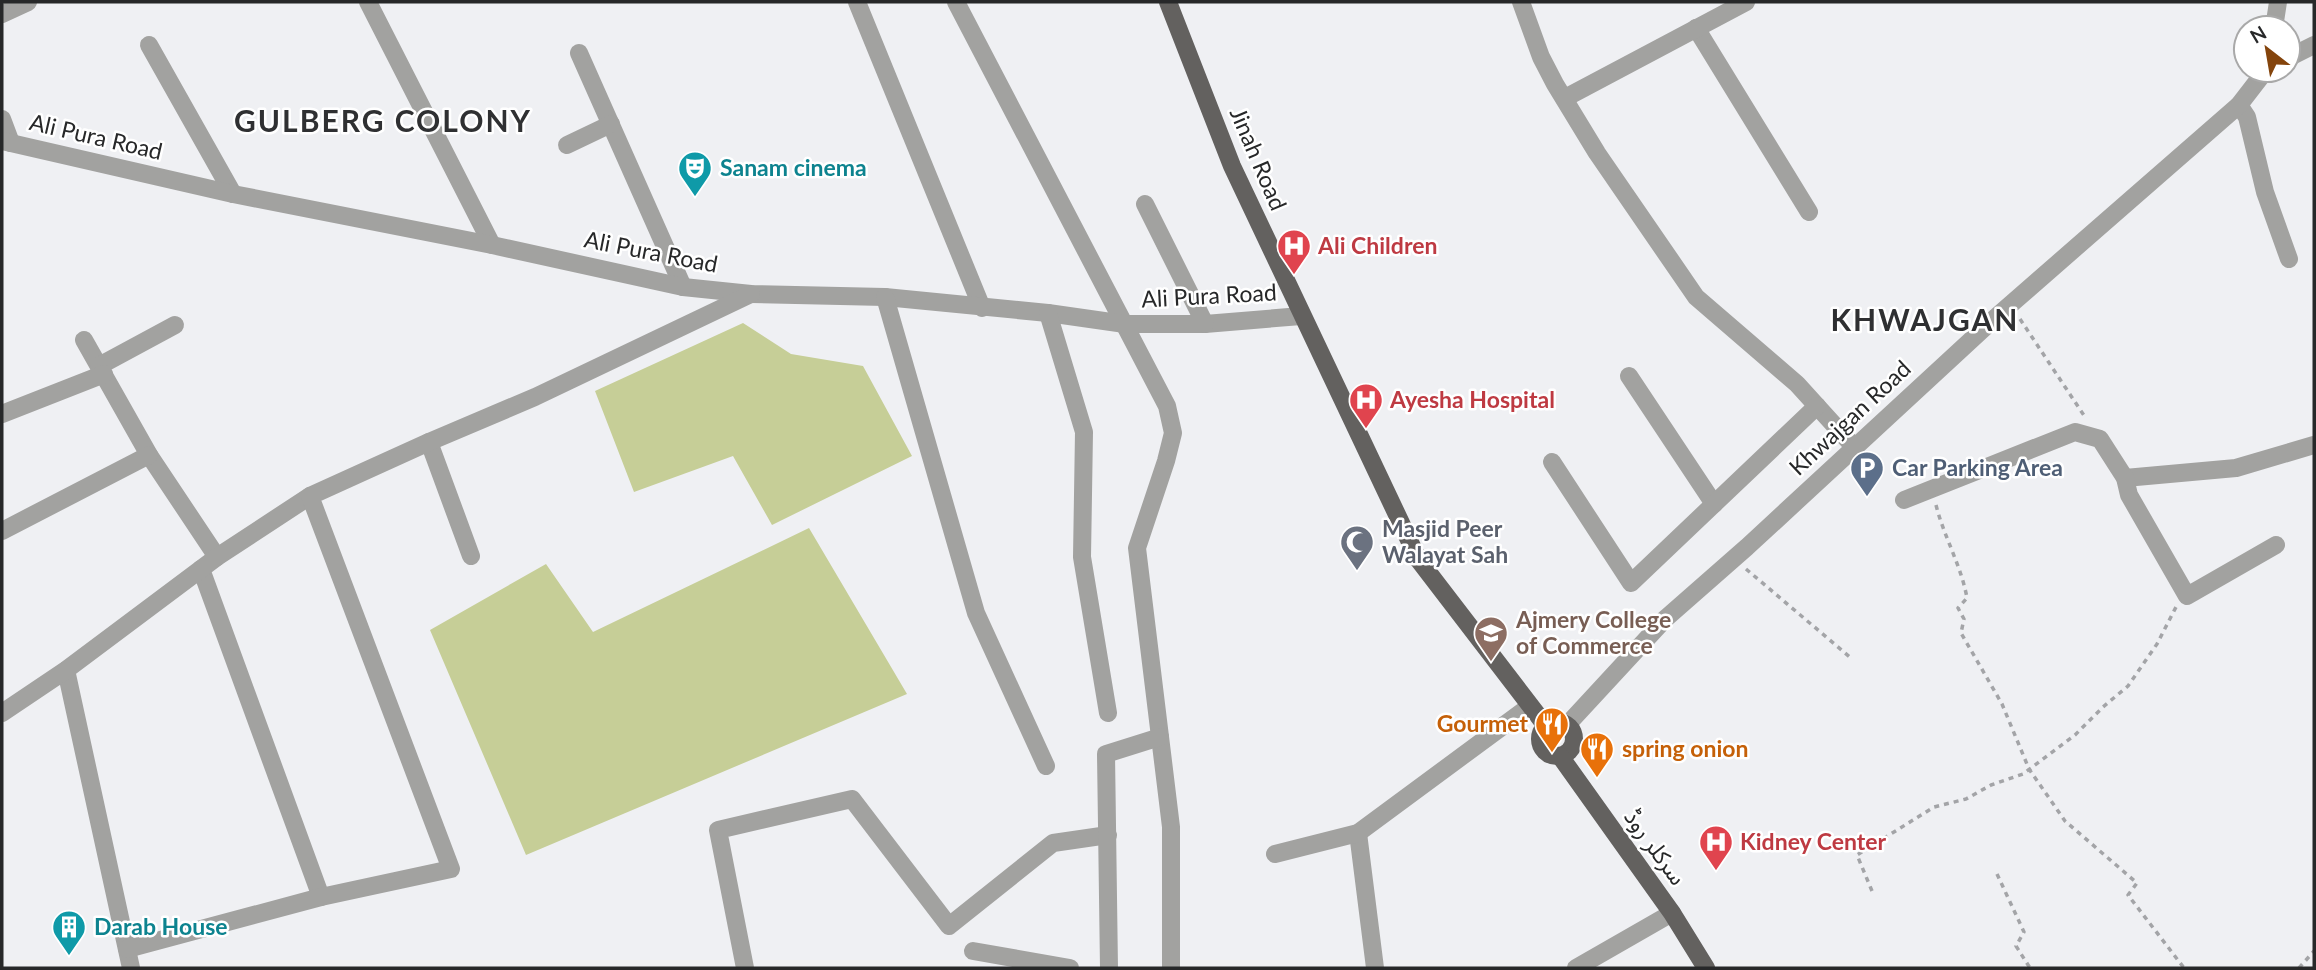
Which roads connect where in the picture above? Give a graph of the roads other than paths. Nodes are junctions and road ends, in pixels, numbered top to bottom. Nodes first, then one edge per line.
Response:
1 (28, 2) edge
2 (368, 2) edge
3 (857, 2) edge
4 (956, 2) edge
5 (1168, 2) edge
6 (1521, 2) edge
7 (1746, 2) edge
8 (2, 14) edge
9 (1696, 28) junction
10 (149, 45) dead end
11 (579, 53) dead end
12 (2255, 84) edge
13 (1565, 98) junction
14 (2239, 105) junction
15 (2, 119) edge
16 (611, 124) junction
17 (6, 142) edge
18 (567, 145) dead end
19 (233, 194) junction
20 (1145, 204) dead end
21 (1809, 212) dead end
22 (492, 245) junction
23 (2289, 259) dead end
24 (683, 287) junction
25 (751, 294) junction
26 (886, 297) junction
27 (982, 308) junction
28 (1048, 313) junction
29 (1301, 316) junction
30 (1125, 324) junction
31 (1205, 324) junction
32 (176, 325) dead end
33 (84, 340) dead end
34 (102, 370) junction
35 (1629, 376) dead end
36 (1817, 406) junction
37 (2, 414) edge
38 (429, 442) junction
39 (2314, 445) edge
40 (1855, 448) junction
41 (149, 455) junction
42 (1552, 462) dead end
43 (2125, 478) junction
44 (310, 496) junction
45 (1904, 500) dead end
46 (1714, 504) junction
47 (2, 531) edge
48 (2276, 545) dead end
49 (471, 556) dead end
50 (217, 557) junction
51 (201, 569) junction
52 (66, 670) junction
53 (1530, 706) junction
54 (2, 713) edge
55 (1108, 713) dead end
56 (1567, 725) junction
57 (1546, 726) junction
58 (1160, 737) junction
59 (1560, 756) junction
60 (1046, 766) dead end
61 (1358, 833) junction
62 (1108, 835) junction
63 (1275, 854) dead end
64 (321, 897) junction
65 (1672, 912) junction
66 (127, 950) junction
67 (973, 951) dead end
68 (131, 968) edge
69 (745, 968) edge
70 (1070, 968) edge
71 (1109, 968) edge
72 (1171, 968) edge
73 (1375, 968) edge
74 (1576, 968) edge
75 (1706, 968) edge

1 - 8 street
2 - 22 street
3 - 27 street
4 - 30 street
5 - 29 main road, Jinah Road
6 - 13 street
7 - 9 street
9 - 13 street
9 - 21 street
10 - 19 street
11 - 16 street
12 - 14 street, Khwajgan Road
13 - 36 street
14 - 23 street
14 - 40 street, Khwajgan Road
15 - 17 street
16 - 18 street
16 - 24 street
17 - 19 street, Ali Pura Road
19 - 22 street, Ali Pura Road
20 - 31 street
22 - 24 street, Ali Pura Road
24 - 25 street, Ali Pura Road
25 - 26 street, Ali Pura Road
25 - 38 street
26 - 27 street, Ali Pura Road
26 - 60 street
27 - 28 street, Ali Pura Road
28 - 30 street, Ali Pura Road
28 - 55 street
29 - 31 street, Ali Pura Road
29 - 53 main road, Jinah Road
30 - 31 street, Ali Pura Road
30 - 58 street
32 - 34 street
33 - 34 street
34 - 37 street
34 - 41 street
35 - 46 street
36 - 40 street
36 - 46 street
38 - 44 street
38 - 49 street
39 - 43 street
40 - 56 street, Khwajgan Road
41 - 47 street
41 - 50 street
42 - 46 street
43 - 45 street
43 - 48 street
44 - 50 street
44 - 64 street
50 - 51 street
51 - 52 street
51 - 64 street
52 - 54 street
52 - 66 street
53 - 57 main road, Jinah Road
53 - 61 street
56 - 57 main road
56 - 59 main road
57 - 59 main road
58 - 62 street
58 - 72 street
59 - 65 main road, سرکلر روڈ
61 - 63 street
61 - 73 street
62 - 69 street
62 - 71 street
64 - 66 street
65 - 74 street
65 - 75 main road, سرکلر روڈ
66 - 68 street
67 - 70 street

